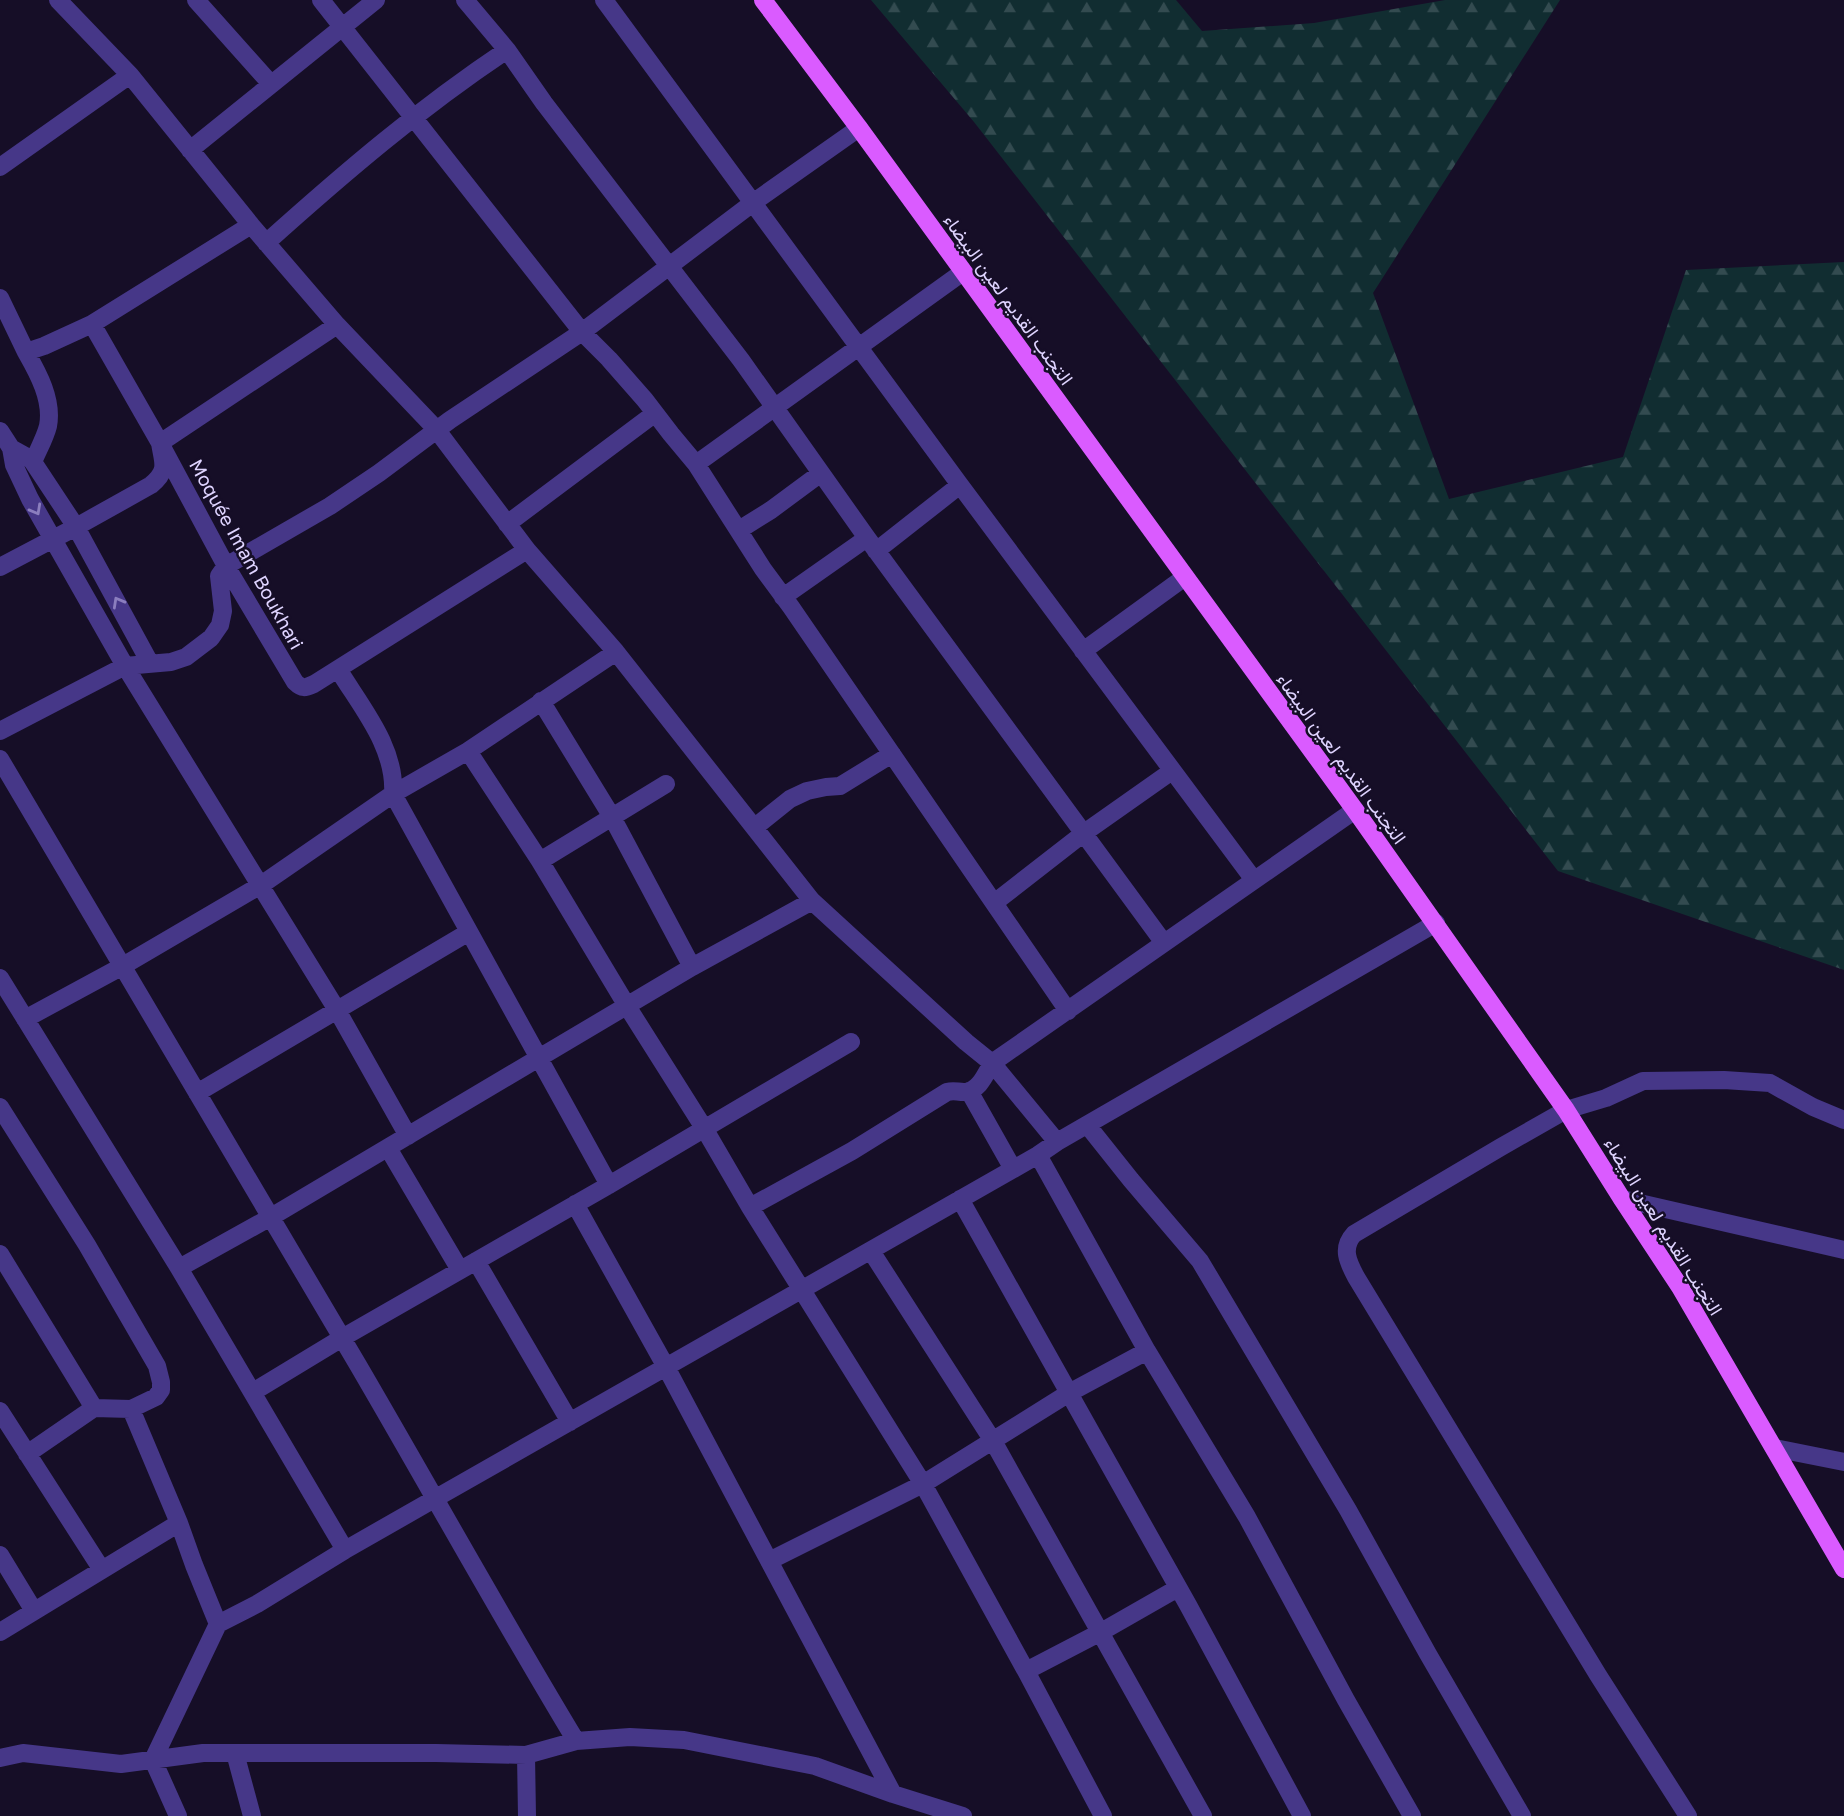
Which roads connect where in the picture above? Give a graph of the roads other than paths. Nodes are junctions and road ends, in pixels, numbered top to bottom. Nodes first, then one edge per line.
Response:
1 (58, 0) edge
2 (196, 0) edge
3 (321, 0) edge
4 (376, 0) edge
5 (465, 0) edge
6 (604, 0) edge
7 (763, 0) edge
8 (342, 27) junction
9 (507, 50) junction
10 (130, 75) junction
11 (271, 84) junction
12 (413, 117) junction
13 (859, 128) junction
14 (191, 150) junction
15 (0, 167) edge
16 (754, 202) junction
17 (251, 225) junction
18 (266, 243) junction
19 (671, 267) junction
20 (963, 272) junction
21 (0, 298) edge
22 (92, 324) junction
23 (337, 325) junction
24 (582, 332) junction
25 (859, 347) junction
26 (26, 352) junction
27 (775, 407) junction
28 (654, 414) junction
29 (436, 429) junction
30 (0, 431) edge
31 (160, 443) junction
32 (11, 448) junction
33 (33, 462) junction
34 (696, 464) junction
35 (821, 473) junction
36 (960, 485) junction
37 (508, 524) junction
38 (76, 527) junction
39 (739, 530) junction
40 (53, 540) junction
41 (872, 545) junction
42 (527, 550) junction
43 (226, 566) junction
44 (0, 567) edge
45 (1185, 577) junction
46 (783, 597) junction
47 (1083, 651) junction
48 (616, 652) junction
49 (150, 663) junction
50 (125, 666) junction
51 (338, 669) junction
52 (541, 701) junction
53 (0, 731) edge
54 (468, 751) junction
55 (892, 754) junction
56 (0, 759) edge
57 (1172, 771) junction
58 (666, 784) dead end
59 (393, 794) junction
60 (1355, 810) junction
61 (612, 817) junction
62 (755, 827) junction
63 (1084, 833) junction
64 (540, 861) junction
65 (1254, 880) junction
66 (261, 885) junction
67 (812, 901) junction
68 (995, 904) junction
69 (1436, 923) junction
70 (469, 932) junction
71 (1164, 943) junction
72 (121, 967) junction
73 (692, 967) junction
74 (0, 978) edge
75 (627, 1006) junction
76 (337, 1010) junction
77 (1068, 1011) junction
78 (25, 1019) junction
79 (851, 1042) dead end
80 (538, 1059) junction
81 (992, 1063) junction
82 (969, 1091) junction
83 (197, 1093) junction
84 (0, 1107) edge
85 (1566, 1110) junction
86 (1844, 1120) edge
87 (1088, 1126) junction
88 (704, 1128) junction
89 (408, 1136) junction
90 (1057, 1142) junction
91 (388, 1148) junction
92 (1038, 1156) junction
93 (1013, 1169) junction
94 (609, 1185) junction
95 (960, 1199) junction
96 (1622, 1199) junction
97 (575, 1204) junction
98 (751, 1208) junction
99 (271, 1217) junction
100 (1844, 1250) edge
101 (871, 1251) junction
102 (0, 1254) edge
103 (476, 1261) junction
104 (179, 1268) junction
105 (460, 1270) junction
106 (802, 1290) junction
107 (342, 1338) junction
108 (1147, 1351) junction
109 (666, 1367) junction
110 (253, 1392) junction
111 (1069, 1393) junction
112 (94, 1408) junction
113 (131, 1409) junction
114 (0, 1411) edge
115 (570, 1422) junction
116 (993, 1441) junction
117 (1774, 1448) junction
118 (27, 1454) junction
119 (1842, 1465) edge
120 (923, 1484) junction
121 (436, 1498) junction
122 (179, 1523) junction
123 (345, 1550) junction
124 (0, 1555) edge
125 (769, 1561) junction
126 (1844, 1569) edge
127 (103, 1570) junction
128 (1178, 1588) junction
129 (34, 1611) junction
130 (218, 1624) junction
131 (0, 1632) edge
132 (1101, 1632) junction
133 (1026, 1671) junction
134 (576, 1741) junction
135 (235, 1753) junction
136 (526, 1755) junction
137 (0, 1758) edge
138 (153, 1760) junction
139 (893, 1794) junction
140 (178, 1816) edge
141 (252, 1816) edge
142 (527, 1816) edge
143 (962, 1816) edge
144 (1102, 1816) edge
145 (1203, 1816) edge
146 (1302, 1816) edge
147 (1412, 1816) edge
148 (1522, 1816) edge
149 (1688, 1816) edge

1 - 10 street
2 - 11 street
3 - 8 street
4 - 8 street
5 - 9 street
6 - 16 street
7 - 13 main road, التجنب القديم لعين البيضاء
8 - 11 street
8 - 12 street
9 - 12 street
9 - 19 street
10 - 14 street
10 - 15 street
11 - 14 street
12 - 18 street
12 - 24 street
13 - 16 street
13 - 20 main road, التجنب القديم لعين البيضاء
14 - 17 street
16 - 19 street
16 - 25 street
17 - 18 street
17 - 22 street
18 - 23 street
19 - 24 street
19 - 27 street
20 - 25 street
20 - 45 main road, التجنب القديم لعين البيضاء
21 - 26 street
22 - 26 street
22 - 31 street, Moquée Imam Boukhari
23 - 29 street
23 - 31 street
24 - 28 street
24 - 29 street
25 - 27 street
25 - 36 street
26 - 33 street
27 - 34 street
27 - 35 street
28 - 34 street
28 - 37 street
29 - 37 street
29 - 43 street
30 - 32 street
31 - 38 street
31 - 43 street, Moquée Imam Boukhari
32 - 33 street
32 -> 40 street
33 - 38 street
34 - 39 street
35 - 39 street
35 - 41 street
36 - 41 street
36 - 47 street
37 - 42 street
38 - 40 street
49 -> 38 street
39 - 46 street
40 - 44 street
40 - 50 street
41 - 46 street
41 - 63 street
42 - 48 street
42 - 51 street, Moquée Imam Boukhari
43 - 49 street
43 - 51 street, Moquée Imam Boukhari
45 - 47 street
45 - 60 main road, التجنب القديم لعين البيضاء
46 - 55 street
47 - 57 street
48 - 52 street
48 - 62 street
49 - 50 street
50 - 53 street
50 - 66 street
51 - 59 street
52 - 54 street
52 - 61 street
54 - 59 street
54 - 64 street
55 - 62 street
55 - 68 street
56 - 72 street
57 - 63 street
57 - 65 street
58 - 61 street
59 - 66 street
59 - 70 street
60 - 65 street
60 - 69 main road, التجنب القديم لعين البيضاء
61 - 64 street
61 - 73 street
62 - 67 street
63 - 68 street
63 - 71 street
64 - 75 street
65 - 71 street
66 - 72 street
66 - 76 street
67 - 73 street
67 - 81 street
68 - 77 street
69 - 85 main road, التجنب القديم لعين البيضاء
69 - 87 street
70 - 76 street
70 - 80 street
71 - 77 street
72 - 78 street
72 - 83 street
73 - 75 street
74 - 78 street
75 - 80 street
75 - 88 street
76 - 83 street
76 - 89 street
77 - 81 street
78 - 104 street
79 - 88 street
80 - 89 street
80 - 94 street
81 - 82 street
81 - 90 street
82 - 93 street
82 - 98 street
83 - 99 street
84 - 113 street
85 - 86 street
85 - 96 main road, التجنب القديم لعين البيضاء
85 - 149 street
87 - 90 street
87 - 148 street
88 - 94 street
88 - 98 street
89 - 91 street
90 - 92 street
91 - 99 street
91 - 105 street
92 - 93 street
92 - 108 street
93 - 95 street
94 - 97 street
95 - 101 street
95 - 111 street
96 - 100 street
96 - 117 main road, التجنب القديم لعين البيضاء
97 - 103 street
97 - 109 street
98 - 106 street
99 - 104 street
99 - 107 street
101 - 106 street
101 - 116 street
102 - 112 street
103 - 105 street
103 - 115 street
104 - 110 street
105 - 107 street
106 - 109 street
106 - 120 street
107 - 110 street
107 - 121 street
108 - 111 street
108 - 147 street
109 - 115 street
109 - 125 street
110 - 123 street
111 - 116 street
111 - 128 street
112 - 113 street
112 - 118 street
113 - 122 street
114 - 118 street
115 - 121 street
116 - 120 street
116 - 132 street
117 - 119 street
117 - 126 main road, التجنب القديم لعين البيضاء
118 - 127 street
120 - 125 street
120 - 133 street
121 - 123 street
121 - 134 street
122 - 127 street
122 - 130 street
123 - 130 street
124 - 129 street
125 - 139 street
127 - 129 street
128 - 132 street
128 - 146 street
129 - 131 street
130 - 138 street
132 - 133 street
132 - 145 street
133 - 144 street
134 - 136 street
134 - 139 street
135 - 136 street
135 - 138 street
135 - 141 street
136 - 142 street
137 - 138 street
138 - 140 street
139 - 143 street

